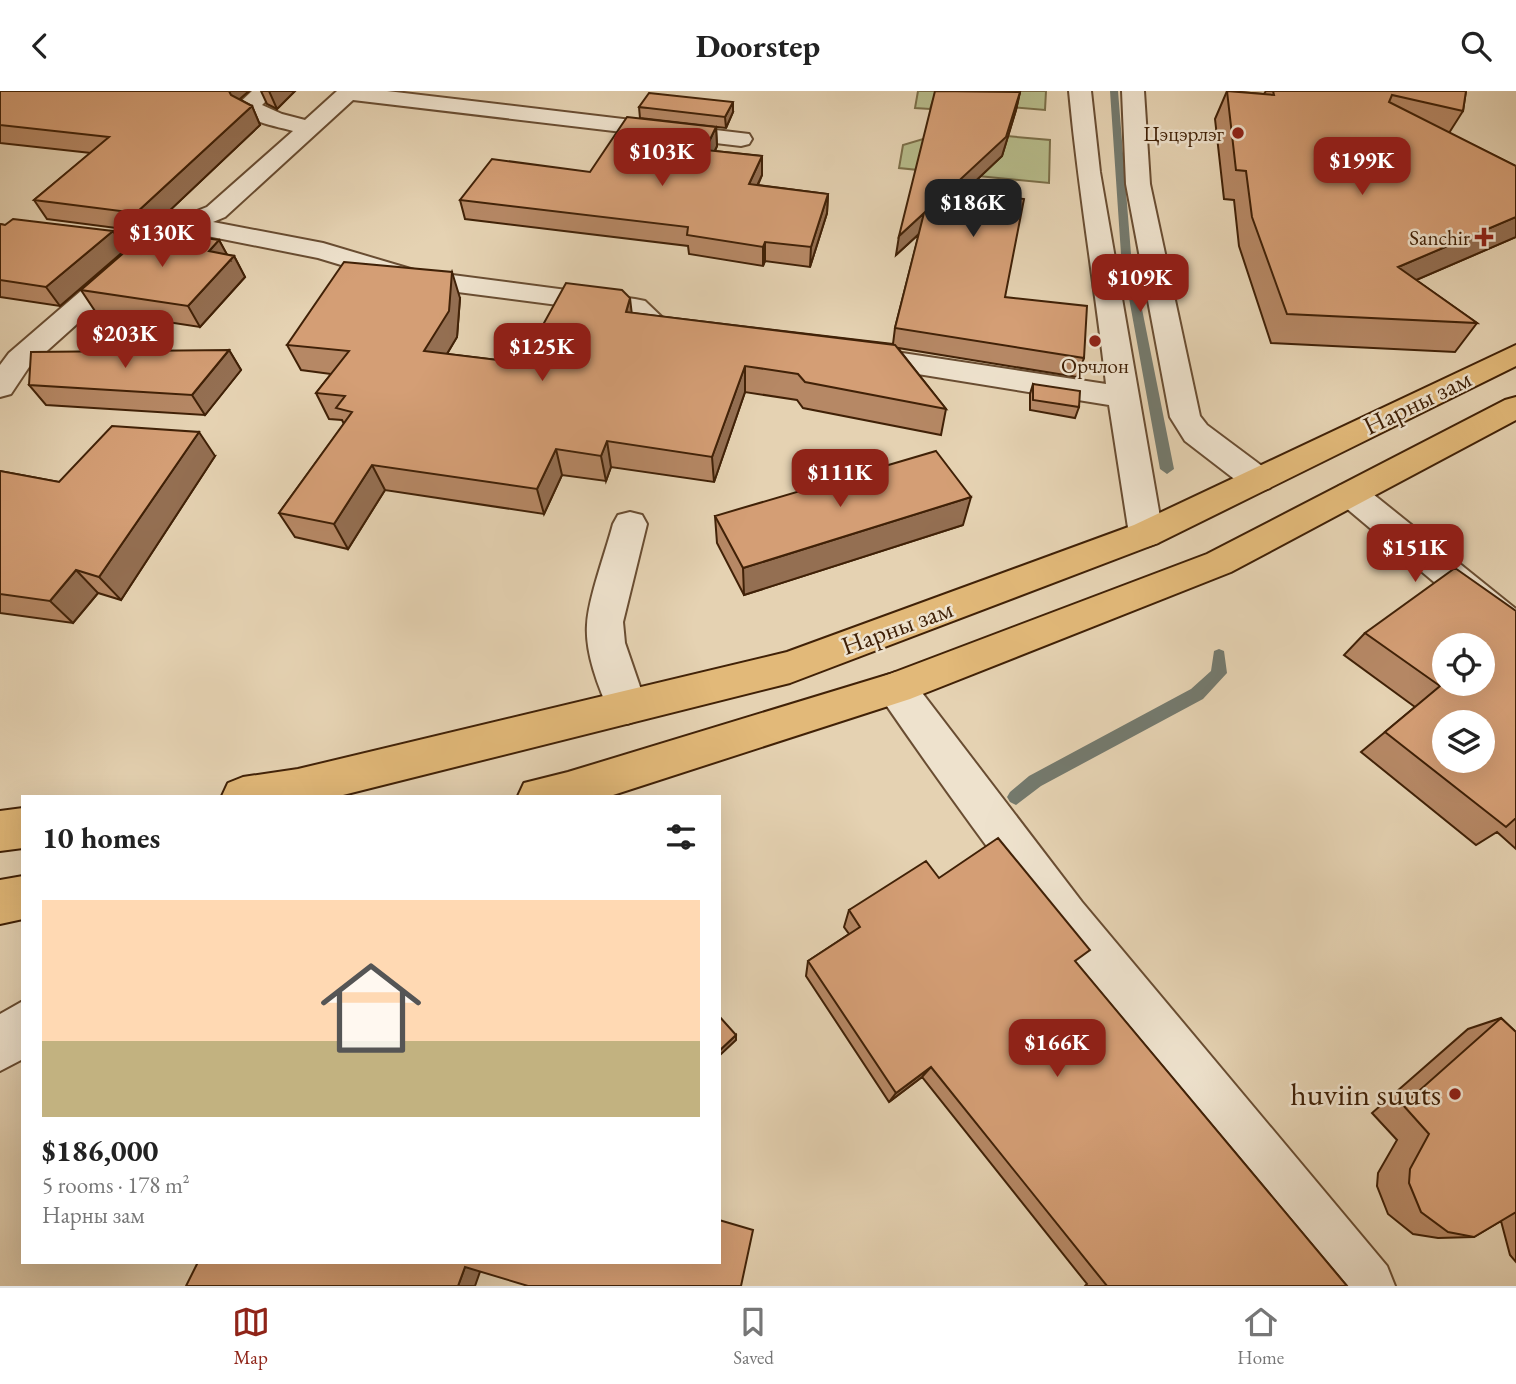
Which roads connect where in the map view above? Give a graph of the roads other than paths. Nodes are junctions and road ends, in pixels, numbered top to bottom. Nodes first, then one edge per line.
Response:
1 (265, 91) edge
2 (1080, 91) edge
3 (1133, 91) edge
4 (351, 92) edge
5 (310, 128) junction
6 (741, 139) dead end
7 (141, 252) edge
8 (713, 337) edge
9 (832, 352) edge
10 (1516, 354) edge
11 (0, 387) edge
12 (1123, 397) junction
13 (1516, 407) edge
14 (1258, 480) junction
15 (1351, 494) junction
16 (630, 524) dead end
17 (1146, 534) junction
18 (1516, 630) edge
19 (896, 688) junction
20 (627, 707) junction
21 (250, 795) edge
22 (544, 795) edge
23 (21, 828) edge
24 (0, 831) edge
25 (21, 897) edge
26 (0, 902) edge
27 (21, 1027) edge
28 (0, 1047) edge
29 (1367, 1286) edge

1 - 5 street
2 - 12 street
3 - 14 street
4 - 5 street
4 - 6 street
5 - 8 street
7 - 11 street
9 - 12 street
10 - 14 main road, Нарны зам
12 - 17 street
13 - 15 main road, Нарны зам
14 - 17 main road, Нарны зам
15 - 18 street
15 - 19 main road, Нарны зам
16 - 20 street
17 - 20 main road, Нарны зам
19 - 22 main road, Нарны зам
19 - 29 street
20 - 21 main road, Нарны зам
23 - 24 main road
25 - 26 main road
27 - 28 street

